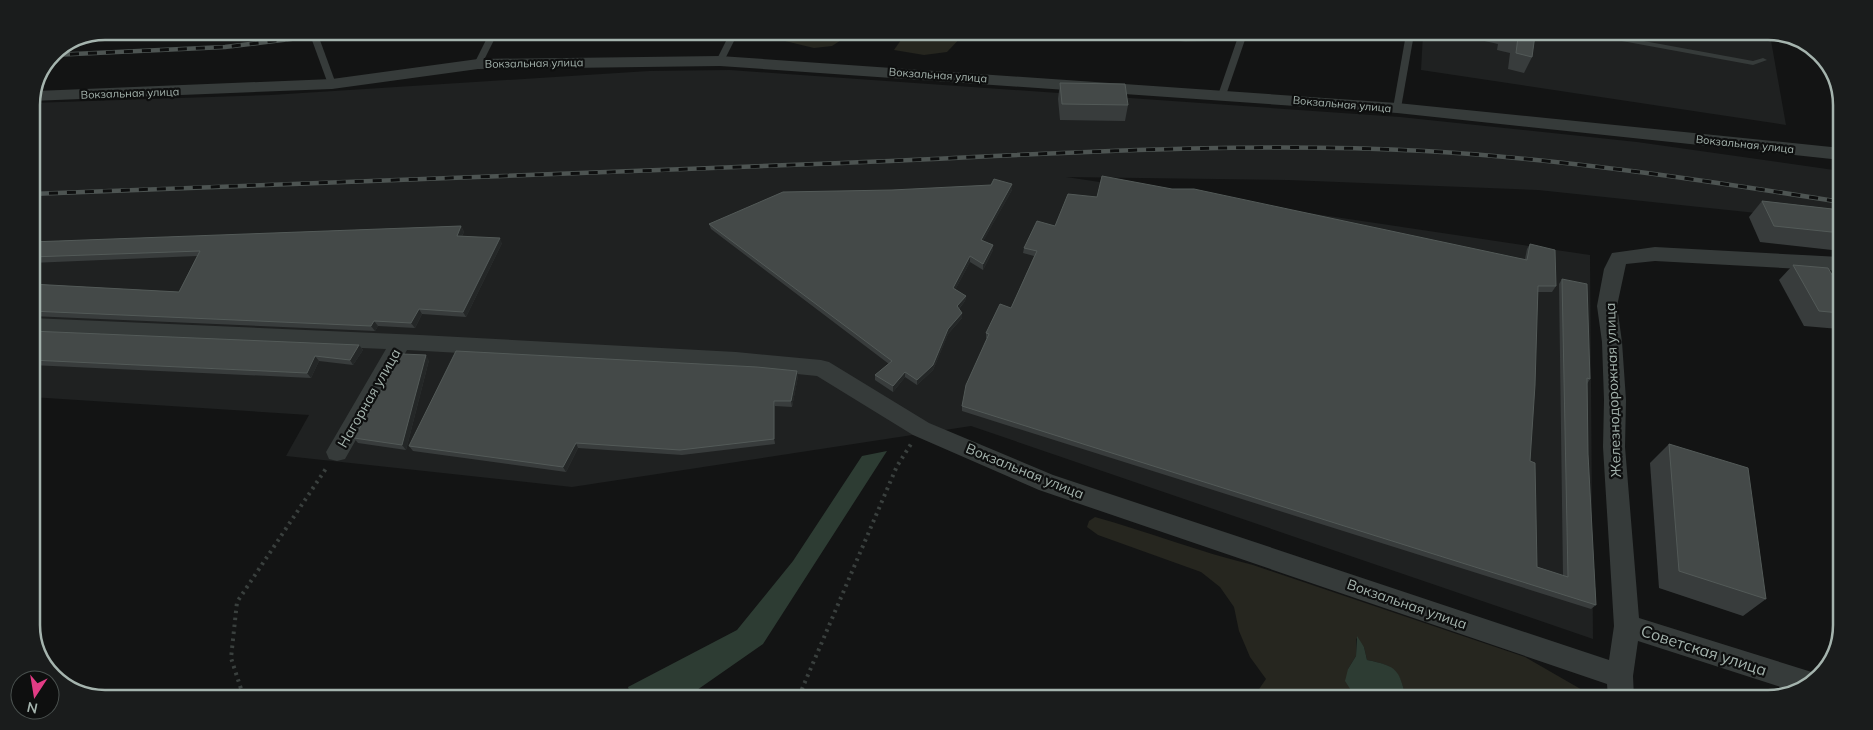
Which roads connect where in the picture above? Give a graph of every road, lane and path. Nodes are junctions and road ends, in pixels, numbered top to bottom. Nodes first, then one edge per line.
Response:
1 (316, 40) edge
2 (490, 40) edge
3 (730, 40) edge
4 (1241, 40) edge
5 (1409, 40) edge
6 (1628, 40) edge
7 (1763, 60) dead end
8 (720, 61) junction
9 (478, 64) junction
10 (332, 84) junction
11 (1222, 94) junction
12 (41, 96) edge
13 (1397, 108) junction
14 (1833, 153) edge
15 (1833, 263) edge
16 (40, 326) edge
17 (400, 343) junction
18 (921, 429) junction
19 (337, 452) joint
20 (1627, 626) junction
21 (1801, 681) edge
22 (1620, 687) edge
23 (241, 690) edge
24 (803, 690) edge

1 - 10 lane
2 - 9 lane
3 - 8 lane
4 - 11 lane
5 - 13 lane
6 - 7 lane
8 - 9 street, Вокзальная улица
8 - 11 street, Вокзальная улица
9 - 10 street, Вокзальная улица
10 - 12 street, Вокзальная улица
11 - 13 street, Вокзальная улица
13 - 14 street, Вокзальная улица
15 - 20 street, Железнодорожная улица
16 - 17 street, Вокзальная улица
17 - 18 street, Вокзальная улица
17 - 19 street, Нагорная улица
18 - 22 street, Вокзальная улица
18 - 24 path
19 - 23 path
20 - 21 street, Советская улица
20 - 22 street

